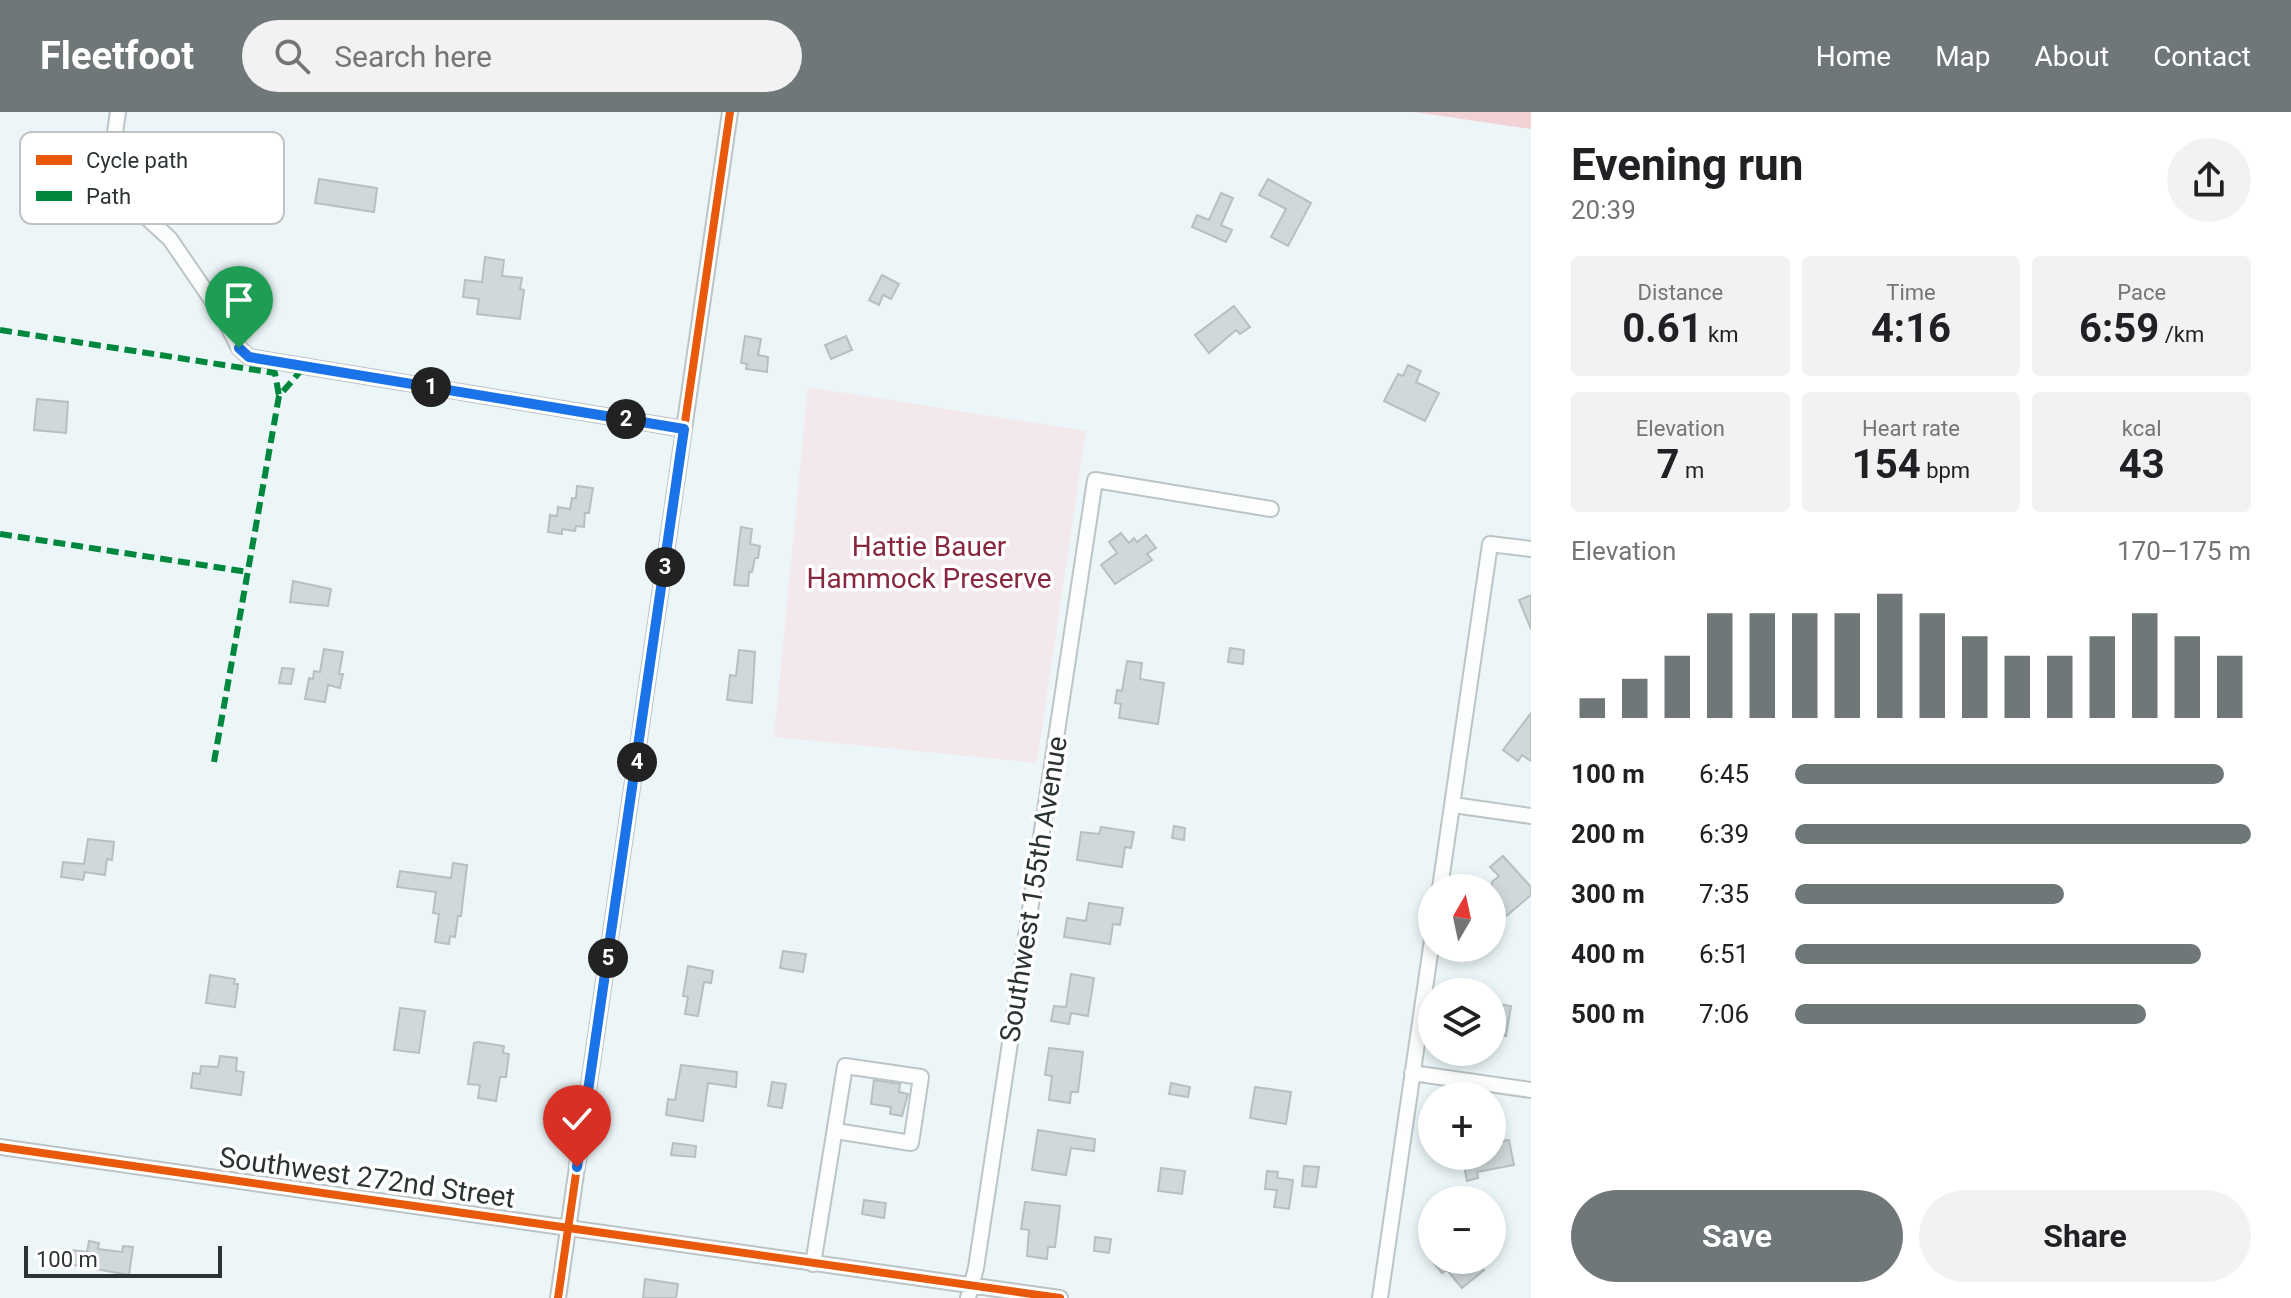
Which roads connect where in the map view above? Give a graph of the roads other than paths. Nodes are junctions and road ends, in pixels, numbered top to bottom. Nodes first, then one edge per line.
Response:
1 (118, 112) edge
2 (730, 112) edge
3 (115, 132) edge
4 (154, 224) edge
5 (684, 429) junction
6 (1271, 509) dead end
7 (1531, 549) edge
8 (1453, 805) junction
9 (1531, 816) edge
10 (1442, 874) edge
11 (1429, 962) edge
12 (1412, 1073) junction
13 (1531, 1090) edge
14 (836, 1131) junction
15 (0, 1147) edge
16 (568, 1228) junction
17 (813, 1264) junction
18 (969, 1292) edge
19 (558, 1298) edge
20 (1060, 1298) edge
21 (1380, 1298) edge

1 - 3 street
2 - 5 street
4 - 5 street
5 - 16 street
6 - 18 street, Southwest 155th Avenue
7 - 8 street
8 - 9 street
8 - 10 street
11 - 12 street
12 - 13 street
12 - 21 street
14 - 14 street
14 - 17 street
15 - 16 street, Southwest 272nd Street
16 - 17 street, Southwest 272nd Street
16 - 19 street
17 - 18 street, Southwest 272nd Street
18 - 20 street, Southwest 272nd Street

